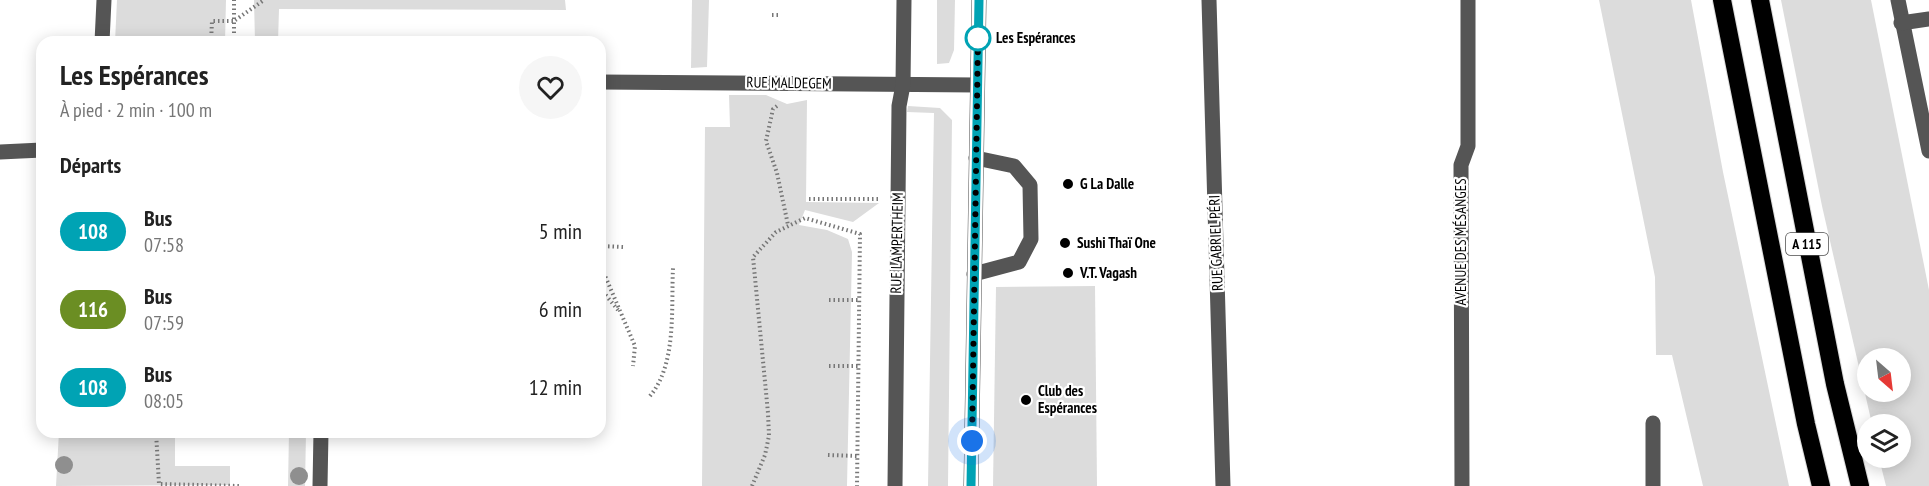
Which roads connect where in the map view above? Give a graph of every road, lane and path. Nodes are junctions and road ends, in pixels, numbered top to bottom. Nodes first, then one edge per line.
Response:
1 (104, 0) edge
2 (234, 0) edge
3 (264, 0) edge
4 (904, 0) edge
5 (979, 0) edge
6 (1209, 0) edge
7 (1468, 0) edge
8 (1722, 0) edge
9 (1760, 0) edge
10 (1898, 0) edge
11 (772, 15) dead end
12 (778, 15) dead end
13 (1929, 19) edge
14 (234, 21) junction
15 (1901, 23) junction
16 (102, 36) edge
17 (211, 36) edge
18 (234, 36) edge
19 (606, 82) edge
20 (903, 85) junction
21 (977, 86) junction
22 (780, 104) dead end
23 (1928, 142) edge
24 (36, 150) edge
25 (0, 152) edge
26 (976, 158) junction
27 (809, 199) dead end
28 (882, 199) dead end
29 (788, 225) junction
30 (606, 246) edge
31 (623, 247) dead end
32 (673, 268) dead end
33 (974, 274) junction
34 (606, 278) edge
35 (606, 295) edge
36 (829, 300) dead end
37 (860, 300) junction
38 (621, 313) junction
39 (633, 366) dead end
40 (829, 366) dead end
41 (859, 366) junction
42 (650, 396) dead end
43 (1653, 423) dead end
44 (156, 438) edge
45 (321, 438) edge
46 (828, 455) dead end
47 (857, 456) junction
48 (239, 486) edge
49 (320, 486) edge
50 (752, 486) edge
51 (857, 486) edge
52 (895, 486) edge
53 (971, 486) edge
54 (1223, 486) edge
55 (1462, 486) edge
56 (1653, 486) edge
57 (1821, 486) edge
58 (1860, 486) edge

1 - 16 street
2 - 14 path
3 - 14 path
4 - 20 street, RUE LAMPERTHEIM
5 - 21 street
6 - 54 street, RUE GABRIEL PÉRI
7 - 55 street, AVENUE DES MÉSANGES
8 - 57 highway, A 115
9 - 58 highway, A 115
10 - 15 street
11 - 12 path
13 - 15 street
14 - 17 path
14 - 18 path
15 - 23 street
19 - 20 street, RUE MALDEGEM
20 - 21 street, RUE MALDEGEM
20 - 52 street, RUE LAMPERTHEIM
21 - 26 street
22 - 29 path
24 - 25 street
26 - 33 street
26 - 33 street
27 - 28 path
29 - 37 path
29 - 50 path
30 - 31 path
32 - 42 path
33 - 53 street
34 - 38 path
35 - 38 path
36 - 37 path
37 - 41 path
38 - 39 path
40 - 41 path
41 - 47 path
43 - 56 street
44 - 48 path
45 - 49 street
46 - 47 path
47 - 51 path

